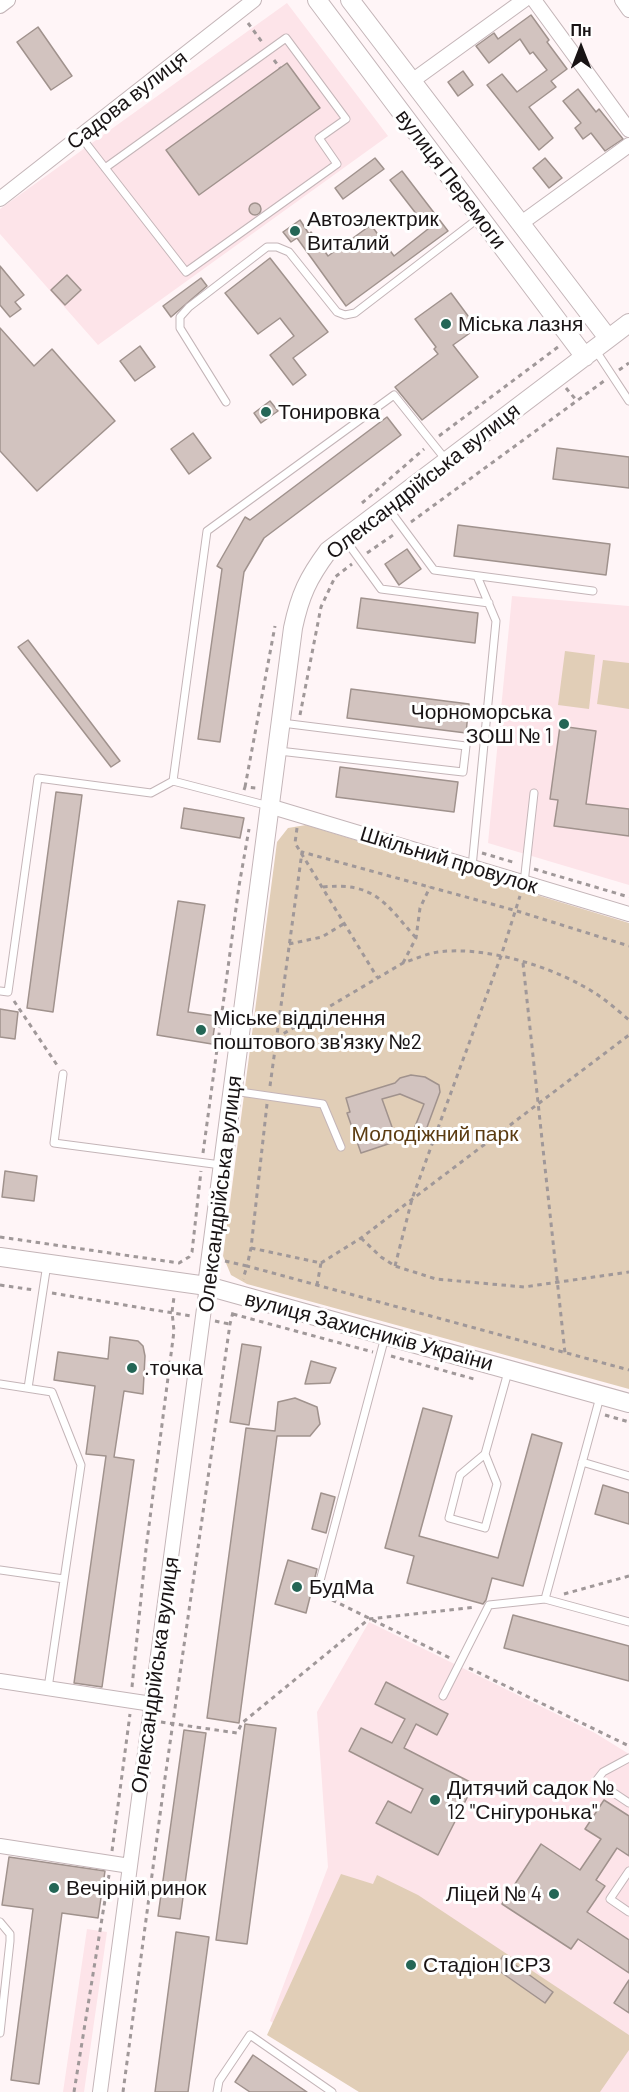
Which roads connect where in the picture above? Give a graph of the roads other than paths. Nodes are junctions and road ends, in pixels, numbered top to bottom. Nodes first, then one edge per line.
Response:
1 (8, 0) edge
2 (254, 0) edge
3 (317, 0) edge
4 (350, 0) edge
5 (524, 0) edge
6 (534, 0) edge
7 (622, 0) edge
8 (0, 6) edge
9 (629, 10) edge
10 (412, 81) junction
11 (629, 130) edge
12 (81, 136) junction
13 (629, 145) edge
14 (105, 168) junction
15 (0, 199) edge
16 (480, 218) junction
17 (520, 224) junction
18 (629, 323) edge
19 (596, 348) junction
20 (629, 401) edge
21 (226, 402) dead end
22 (447, 461) junction
23 (386, 507) junction
24 (344, 538) junction
25 (477, 576) junction
26 (593, 591) dead end
27 (489, 603) junction
28 (280, 723) junction
29 (277, 751) junction
30 (173, 781) junction
31 (534, 793) dead end
32 (269, 806) junction
33 (472, 867) junction
34 (524, 883) junction
35 (629, 914) edge
36 (4, 991) edge
37 (63, 1074) road end
38 (233, 1091) junction
39 (341, 1147) dead end
40 (223, 1165) junction
41 (0, 1257) edge
42 (47, 1264) junction
43 (207, 1286) junction
44 (386, 1336) junction
45 (506, 1378) junction
46 (0, 1384) edge
47 (28, 1388) junction
48 (629, 1403) edge
49 (598, 1404) junction
50 (485, 1454) junction
51 (582, 1462) junction
52 (629, 1476) edge
53 (0, 1570) edge
54 (64, 1579) junction
55 (317, 1592) road end
56 (545, 1599) junction
57 (629, 1622) edge
58 (0, 1681) edge
59 (48, 1688) junction
60 (443, 1696) dead end
61 (152, 1704) junction
62 (629, 1758) edge
63 (629, 1803) edge
64 (0, 1846) edge
65 (130, 1866) junction
66 (629, 1871) edge
67 (629, 1912) edge
68 (0, 1923) edge
69 (0, 2033) edge
70 (99, 2092) edge
71 (217, 2092) edge
72 (332, 2092) edge

1 - 8 street
2 - 12 street, Садова вулиця
3 - 16 main road, вулиця Перемоги
4 - 10 main road, вулиця Перемоги
5 - 10 street
6 - 11 street
7 - 9 street
10 - 17 main road, вулиця Перемоги
12 - 14 lane
12 - 15 street, Садова вулиця
13 - 17 street
14 - 14 lane
16 - 19 main road, вулиця Перемоги
16 - 21 lane
17 - 19 main road, вулиця Перемоги
18 - 19 main road, Олександрійська вулиця
19 - 20 lane
19 - 22 main road, Олександрійська вулиця
22 - 23 main road, Олександрійська вулиця
22 - 30 lane
23 - 24 main road, Олександрійська вулиця
23 - 25 lane
24 - 27 lane
24 - 28 main road, Олександрійська вулиця
25 - 26 lane
25 - 27 lane
27 - 33 lane
28 - 29 main road, Олександрійська вулиця
28 - 29 lane
29 - 32 main road, Олександрійська вулиця
30 - 32 lane
30 - 36 lane
31 - 34 lane
32 - 33 street, Шкільний провулок
32 - 38 main road, Олександрійська вулиця
33 - 34 street, Шкільний провулок
34 - 35 street, Шкільний провулок
37 - 40 lane
38 - 39 lane
38 - 40 main road, Олександрійська вулиця
40 - 43 main road, Олександрійська вулиця
41 - 42 main road, вулиця Захисників України
42 - 43 main road, вулиця Захисників України
42 - 47 lane
43 - 44 main road, вулиця Захисників України
43 - 61 street, Олександрійська вулиця
44 - 45 main road, вулиця Захисників України
44 - 55 lane
45 - 49 main road, вулиця Захисників України
45 - 50 lane
46 - 47 lane
47 - 54 lane
48 - 49 main road, вулиця Захисників України
49 - 51 lane
50 - 50 lane
51 - 52 lane
51 - 56 lane
53 - 54 lane
54 - 59 lane
56 - 57 lane
56 - 60 lane
58 - 59 street
59 - 61 street
61 - 65 street, Олександрійська вулиця
62 - 63 lane
64 - 65 street
65 - 70 street, Олександрійська вулиця
66 - 67 lane
68 - 69 lane
71 - 72 lane

